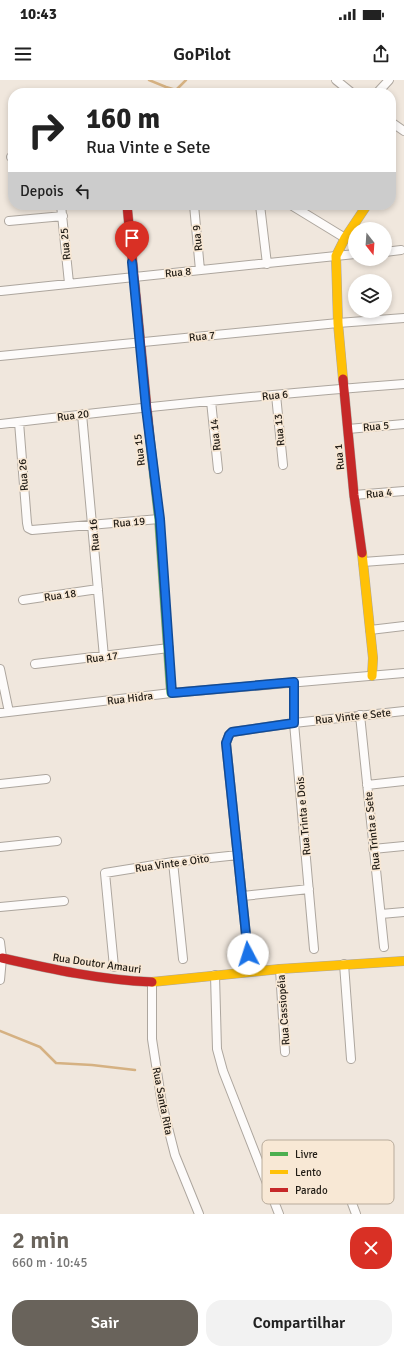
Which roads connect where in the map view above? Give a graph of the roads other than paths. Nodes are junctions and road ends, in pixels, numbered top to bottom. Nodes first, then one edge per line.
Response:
1 (336, 80) edge
2 (389, 80) edge
3 (346, 88) edge
4 (382, 88) edge
5 (62, 210) edge
6 (127, 210) edge
7 (194, 210) edge
8 (261, 210) edge
9 (300, 210) edge
10 (364, 210) edge
11 (63, 216) junction
12 (9, 221) dead end
13 (345, 238) junction
14 (401, 250) dead end
15 (392, 251) edge
16 (348, 255) edge
17 (336, 256) junction
18 (267, 264) junction
19 (200, 270) junction
20 (133, 276) junction
21 (69, 284) junction
22 (1, 291) dead end
23 (404, 318) edge
24 (338, 323) junction
25 (140, 342) junction
26 (0, 356) edge
27 (404, 384) edge
28 (344, 388) junction
29 (276, 395) junction
30 (211, 401) junction
31 (146, 408) junction
32 (82, 414) junction
33 (19, 422) junction
34 (1, 424) edge
35 (404, 424) edge
36 (348, 429) junction
37 (283, 465) dead end
38 (218, 468) dead end
39 (404, 491) edge
40 (354, 495) junction
41 (160, 519) junction
42 (93, 525) junction
43 (28, 528) joint
44 (404, 559) edge
45 (363, 562) junction
46 (98, 589) junction
47 (23, 600) dead end
48 (404, 626) edge
49 (370, 630) junction
50 (169, 648) junction
51 (104, 656) junction
52 (35, 664) dead end
53 (0, 669) edge
54 (404, 673) edge
55 (372, 676) junction
56 (294, 682) junction
57 (172, 693) junction
58 (404, 711) edge
59 (9, 712) junction
60 (0, 713) edge
61 (360, 715) junction
62 (294, 723) junction
63 (46, 779) dead end
64 (404, 781) edge
65 (0, 784) edge
66 (367, 785) junction
67 (57, 841) dead end
68 (404, 846) edge
69 (0, 847) edge
70 (373, 849) junction
71 (238, 855) junction
72 (173, 862) junction
73 (309, 889) junction
74 (243, 896) junction
75 (64, 901) dead end
76 (0, 907) edge
77 (404, 912) edge
78 (381, 914) junction
79 (0, 942) edge
80 (384, 947) dead end
81 (314, 949) dead end
82 (248, 954) dead end
83 (2, 958) junction
84 (183, 959) dead end
85 (404, 961) edge
86 (344, 964) junction
87 (114, 967) dead end
88 (280, 968) junction
89 (215, 975) junction
90 (0, 980) edge
91 (152, 982) junction
92 (285, 1052) dead end
93 (351, 1059) dead end
94 (262, 1171) edge
95 (275, 1204) edge
96 (352, 1204) edge
97 (199, 1214) edge
98 (279, 1214) edge
99 (356, 1214) edge

1 - 3 street
2 - 4 street
5 - 11 street, Rua 25
6 - 20 street, Rua 15
7 - 19 street, Rua 9
8 - 18 street
9 - 13 street
10 - 13 street, Rua 1
11 - 12 street
11 - 21 street, Rua 25
13 - 17 street, Rua 1
14 - 15 street
16 - 17 street, Rua 8
17 - 18 street, Rua 8
17 - 24 street, Rua 1
18 - 19 street, Rua 8
19 - 20 street, Rua 8
20 - 21 street, Rua 8
20 - 25 street, Rua 15
21 - 22 street, Rua 8
23 - 24 street, Rua 7
24 - 25 street, Rua 7
24 - 28 street, Rua 1
25 - 26 street, Rua 7
25 - 31 street, Rua 15
27 - 28 street, Rua 6
28 - 29 street, Rua 6
28 - 36 street, Rua 1
29 - 30 street, Rua 6
29 - 37 street, Rua 13
30 - 31 street, Rua 6
30 - 38 street, Rua 14
31 - 32 street, Rua 20
31 - 41 street, Rua 15
32 - 33 street, Rua 20
32 - 42 street, Rua 16
33 - 34 street, Rua 20
33 - 43 street, Rua 26
35 - 36 street, Rua 5
36 - 40 street, Rua 1
39 - 40 street, Rua 4
40 - 45 street, Rua 1
41 - 42 street, Rua 19
41 - 50 street, Rua 15
42 - 43 street, Rua 19
42 - 46 street, Rua 16
44 - 45 street
45 - 49 street, Rua 1
46 - 47 street, Rua 18
46 - 51 street, Rua 16
48 - 49 street
49 - 55 street, Rua 1
50 - 51 street, Rua 17
50 - 57 street, Rua 15
51 - 52 street, Rua 17
53 - 59 street
54 - 55 street, Rua Hidra
55 - 56 street, Rua Hidra
56 - 57 street, Rua Hidra
56 - 62 street, Rua Trinta e Dois
57 - 59 street, Rua Hidra
58 - 61 street, Rua Vinte e Sete
59 - 60 street, Rua Hidra
61 - 62 street, Rua Vinte e Sete
61 - 66 street, Rua Trinta e Sete
62 - 71 street, Rua Vinte e Sete
62 - 73 street, Rua Trinta e Dois
63 - 65 street
64 - 66 street
66 - 70 street, Rua Trinta e Sete
67 - 69 street
68 - 70 street
70 - 78 street, Rua Trinta e Sete
71 - 72 street, Rua Vinte e Oito
71 - 74 street
72 - 84 street
72 - 87 street, Rua Vinte e Oito
73 - 74 street
73 - 81 street, Rua Trinta e Dois
74 - 82 street
75 - 76 street
77 - 78 street
78 - 80 street, Rua Trinta e Sete
79 - 83 street
83 - 90 street
83 - 91 street, Rua Doutor Amauri
85 - 86 street, Rua Doutor Amauri
86 - 88 street, Rua Doutor Amauri
86 - 93 street
88 - 89 street, Rua Doutor Amauri
88 - 92 street, Rua Cassiopéia
89 - 91 street, Rua Doutor Amauri
89 - 94 street
91 - 97 street, Rua Santa Rita
95 - 98 street
96 - 99 street

